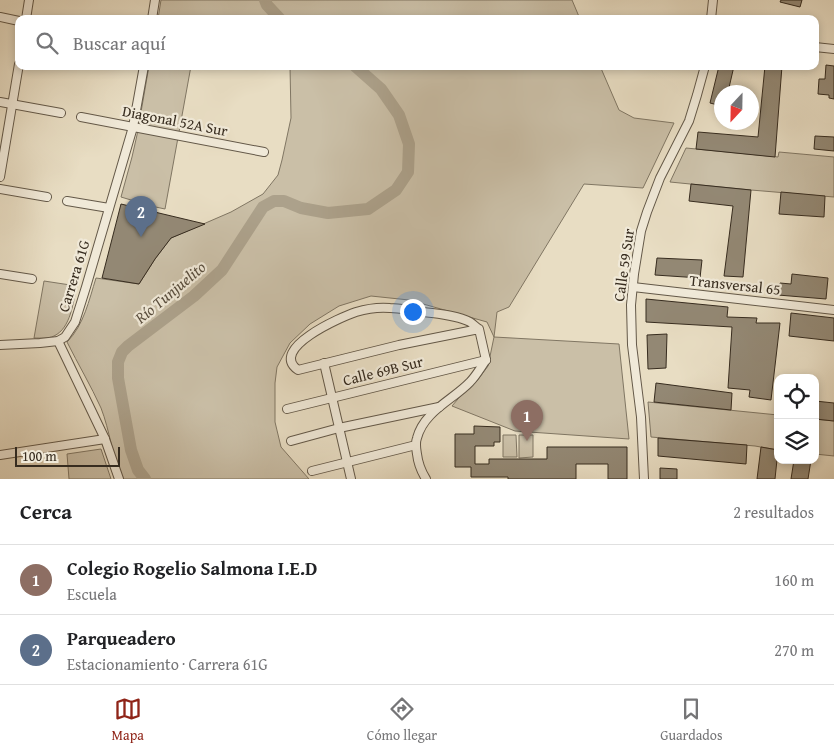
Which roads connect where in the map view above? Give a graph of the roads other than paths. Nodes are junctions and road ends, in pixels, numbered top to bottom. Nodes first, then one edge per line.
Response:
1 (29, 0) edge
2 (155, 0) edge
3 (713, 0) edge
4 (27, 15) edge
5 (153, 15) edge
6 (711, 15) edge
7 (0, 17) edge
8 (15, 20) edge
9 (819, 47) edge
10 (834, 49) edge
11 (18, 70) edge
12 (143, 70) edge
13 (703, 70) edge
14 (0, 102) edge
15 (12, 104) junction
16 (61, 113) dead end
17 (81, 117) dead end
18 (133, 127) junction
19 (264, 152) dead end
20 (0, 178) edge
21 (0, 189) edge
22 (46, 197) dead end
23 (67, 201) dead end
24 (109, 208) junction
25 (0, 274) edge
26 (32, 279) dead end
27 (632, 287) junction
28 (834, 310) edge
29 (479, 329) junction
30 (58, 341) junction
31 (0, 345) edge
32 (486, 360) junction
33 (324, 363) junction
34 (332, 397) junction
35 (439, 407) junction
36 (286, 409) dead end
37 (339, 428) junction
38 (105, 439) junction
39 (291, 441) dead end
40 (416, 444) junction
41 (0, 455) edge
42 (347, 462) junction
43 (312, 471) dead end
44 (118, 479) edge
45 (351, 479) edge
46 (424, 479) edge
47 (644, 479) edge

1 - 4 street
2 - 5 street
3 - 6 street
7 - 8 street
9 - 10 street
11 - 15 street
12 - 18 street, Carrera 61G
13 - 27 street, Calle 59 Sur
14 - 15 street
15 - 16 street
15 - 20 street
17 - 18 street, Diagonal 52A Sur
18 - 19 street, Diagonal 52A Sur
18 - 24 street, Carrera 61G
21 - 22 street
23 - 24 street
24 - 30 street, Carrera 61G
25 - 26 street
27 - 28 street, Transversal 65
27 - 47 street, Calle 59 Sur
29 - 32 street
29 - 33 street
29 - 33 street
30 - 31 street
30 - 38 street
32 - 34 street, Calle 69B Sur
32 - 35 street
33 - 34 street
34 - 36 street, Calle 69B Sur
34 - 37 street
35 - 37 street
35 - 40 street
37 - 39 street
37 - 42 street
38 - 41 street
38 - 44 street
40 - 42 street
40 - 46 street
42 - 43 street
42 - 45 street

